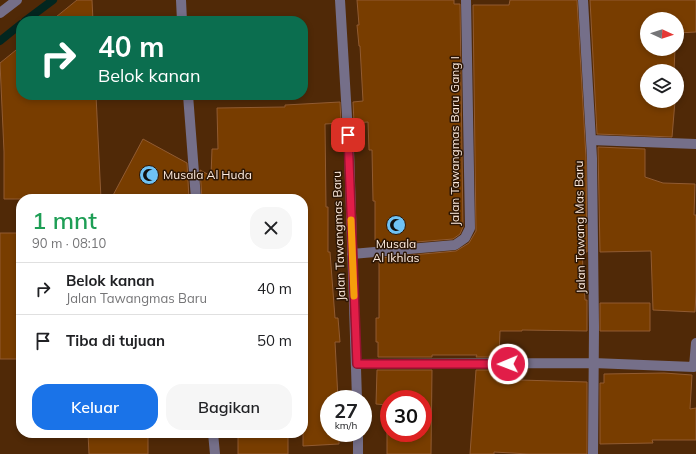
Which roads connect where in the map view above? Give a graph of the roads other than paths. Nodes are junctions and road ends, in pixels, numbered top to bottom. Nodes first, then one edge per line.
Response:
1 (17, 0) edge
2 (181, 0) edge
3 (340, 0) edge
4 (466, 0) edge
5 (583, 0) edge
6 (0, 13) edge
7 (182, 16) edge
8 (188, 100) edge
9 (591, 140) junction
10 (696, 144) edge
11 (196, 194) edge
12 (352, 254) junction
13 (696, 343) edge
14 (593, 363) junction
15 (357, 364) junction
16 (357, 390) edge
17 (213, 438) edge
18 (358, 442) edge
19 (215, 454) edge
20 (358, 454) edge
21 (593, 454) edge

1 - 6 street
2 - 7 street
3 - 12 street, Jalan Tawangmas Baru
4 - 12 street, Jalan Tawangmas Baru Gang I
5 - 9 street, Jalan Tawang Mas Baru
8 - 11 street
9 - 10 street
9 - 14 street, Jalan Tawang Mas Baru
12 - 15 street, Jalan Tawangmas Baru
13 - 14 street
14 - 15 street
14 - 21 street, Jalan Tawang Mas Baru
15 - 16 street, Jalan Tawangmas Baru
17 - 19 street
18 - 20 street

